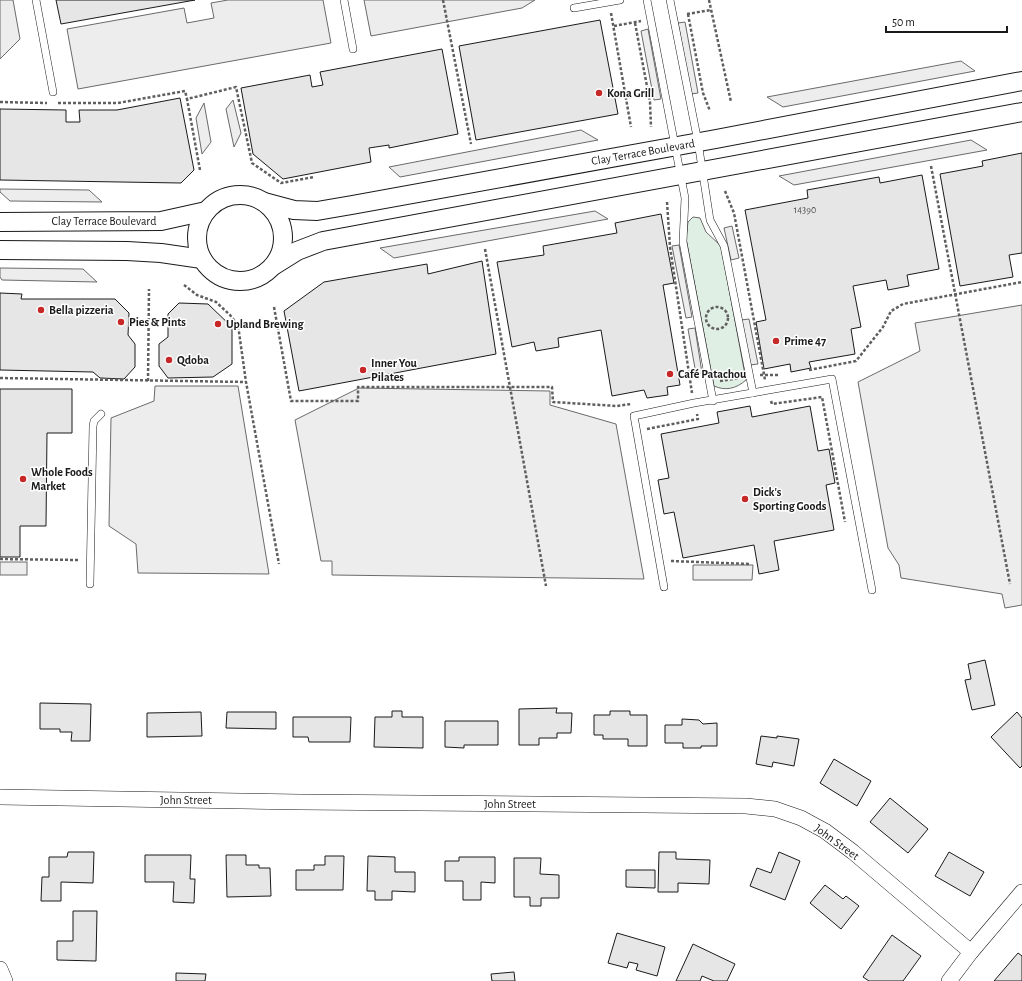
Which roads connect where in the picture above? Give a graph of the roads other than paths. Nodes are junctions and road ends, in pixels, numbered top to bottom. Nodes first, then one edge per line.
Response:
1 (36, 0) edge
2 (344, 0) edge
3 (620, 0) edge
4 (647, 0) edge
5 (670, 0) edge
6 (574, 8) dead end
7 (353, 49) dead end
8 (1022, 81) edge
9 (53, 92) dead end
10 (1022, 112) edge
11 (698, 142) junction
12 (676, 146) junction
13 (702, 171) junction
14 (681, 174) junction
15 (264, 202) junction
16 (206, 211) junction
17 (79, 221) junction
18 (0, 222) edge
19 (0, 234) edge
20 (0, 250) edge
21 (202, 259) junction
22 (273, 266) junction
23 (753, 393) junction
24 (713, 401) junction
25 (100, 414) dead end
26 (90, 584) dead end
27 (664, 587) dead end
28 (872, 590) dead end
29 (0, 797) edge
30 (1022, 892) edge
31 (971, 952) junction
32 (0, 969) edge
33 (5, 981) edge
34 (949, 981) edge

1 - 9 lane
2 - 7 lane
3 - 6 lane
4 - 12 lane
5 - 11 lane
8 - 11 street, Clay Terrace Boulevard
10 - 13 street
11 - 12 street, Clay Terrace Boulevard
11 - 13 lane
12 - 14 lane
12 - 15 street, Clay Terrace Boulevard
13 - 14 street
13 - 23 lane
14 - 22 street
14 - 24 lane
15 - 16 street
15 - 22 street
16 - 17 street, Clay Terrace Boulevard
16 - 21 street
17 - 18 street, Clay Terrace Boulevard
17 - 19 street
20 - 21 street
21 - 22 street
23 - 24 lane
23 - 28 lane
24 - 27 lane
25 - 26 lane
29 - 31 street, John Street
30 - 31 street
31 - 34 street
32 - 33 street

